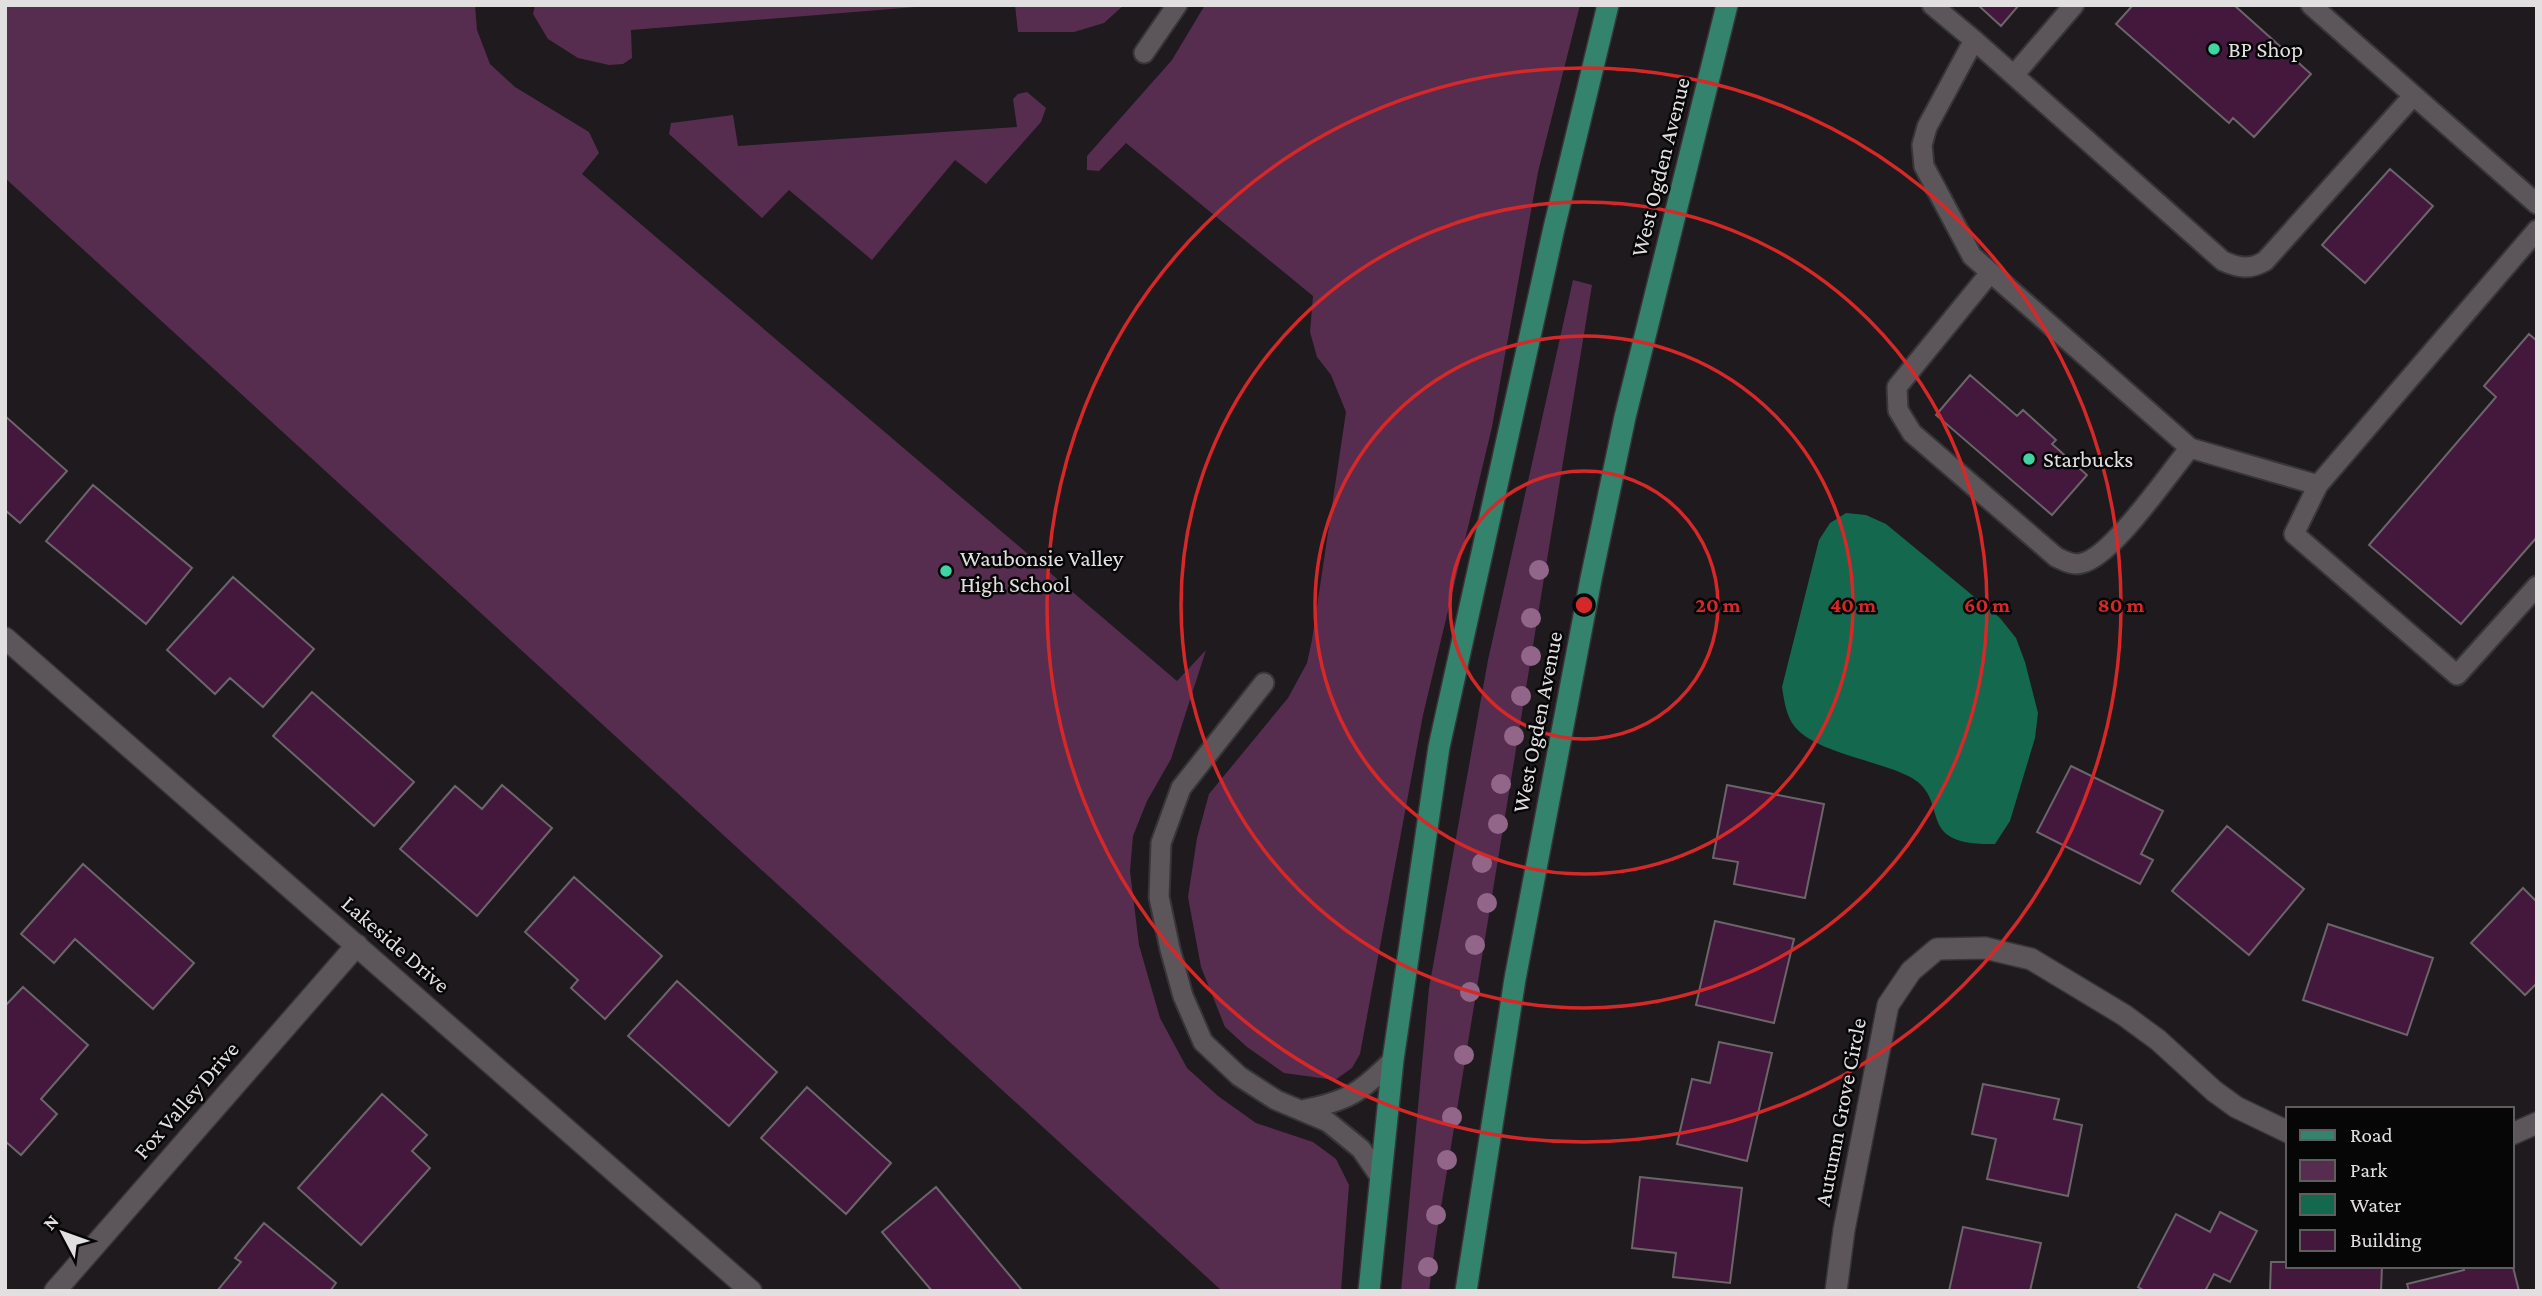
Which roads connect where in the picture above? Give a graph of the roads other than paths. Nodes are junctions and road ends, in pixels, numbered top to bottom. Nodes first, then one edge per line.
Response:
1 (1177, 5) edge
2 (1608, 5) edge
3 (1727, 5) edge
4 (1932, 5) edge
5 (2074, 5) edge
6 (2311, 5) edge
7 (1975, 40) junction
8 (1144, 53) dead end
9 (2014, 75) junction
10 (2413, 96) junction
11 (2537, 204) edge
12 (2537, 230) edge
13 (1990, 273) junction
14 (2190, 448) junction
15 (2318, 485) junction
16 (2537, 586) edge
17 (5, 638) edge
18 (1264, 683) dead end
19 (357, 944) junction
20 (1393, 1060) junction
21 (1302, 1110) junction
22 (2537, 1124) edge
23 (2286, 1131) edge
24 (2514, 1133) edge
25 (1381, 1178) junction
26 (55, 1291) edge
27 (751, 1291) edge
28 (1369, 1291) edge
29 (1466, 1291) edge
30 (1836, 1291) edge

1 - 8 lane
2 - 20 main road
3 - 29 main road, West Ogden Avenue
4 - 7 lane
5 - 9 lane
6 - 10 lane
7 - 9 lane
7 - 13 lane
9 - 10 lane
10 - 11 lane
12 - 15 lane
13 - 14 lane
13 - 14 lane
14 - 15 lane
15 - 16 lane
17 - 19 street, Lakeside Drive
18 - 21 lane
19 - 26 street, Fox Valley Drive
19 - 27 street, Lakeside Drive
20 - 21 lane
20 - 25 main road
21 - 25 lane
22 - 24 street
23 - 30 street, Autumn Grove Circle
25 - 28 main road

